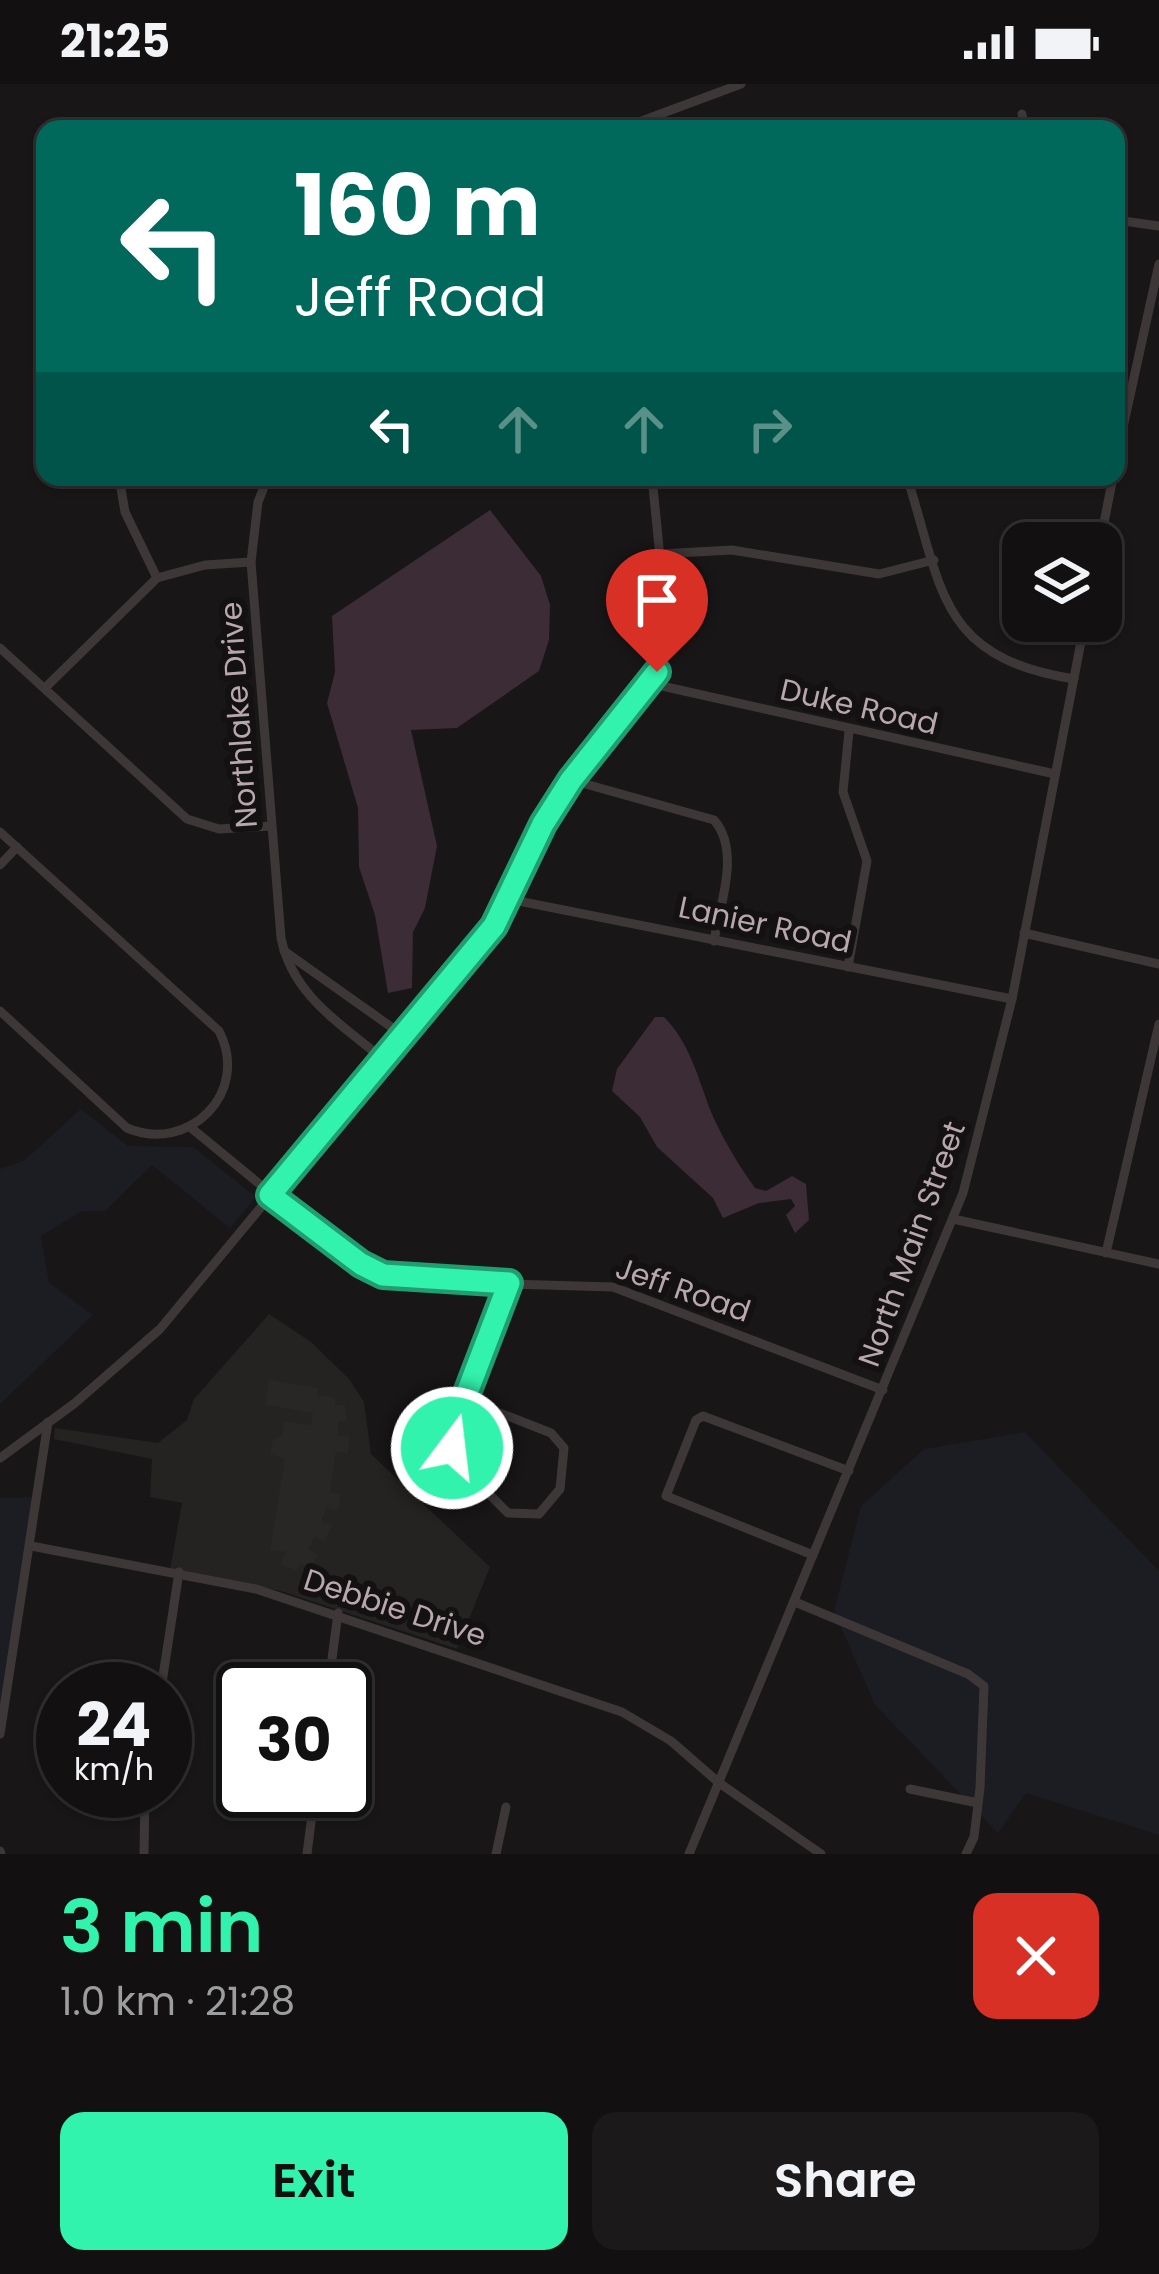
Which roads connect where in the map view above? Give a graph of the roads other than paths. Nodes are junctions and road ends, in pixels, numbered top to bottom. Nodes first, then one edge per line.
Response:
1 (741, 84) edge
2 (1022, 114) dead end
3 (644, 120) edge
4 (1023, 120) edge
5 (1125, 221) edge
6 (1159, 226) edge
7 (1159, 264) edge
8 (1125, 418) edge
9 (121, 486) edge
10 (264, 486) edge
11 (653, 486) edge
12 (911, 486) edge
13 (1110, 486) edge
14 (1104, 522) edge
15 (659, 554) junction
16 (934, 560) junction
17 (251, 562) junction
18 (157, 578) junction
19 (1081, 642) edge
20 (0, 648) edge
21 (1074, 680) junction
22 (652, 684) junction
23 (46, 688) junction
24 (849, 730) junction
25 (1055, 774) junction
26 (571, 780) junction
27 (271, 826) junction
28 (0, 832) edge
29 (17, 847) junction
30 (0, 866) edge
31 (508, 899) junction
32 (1024, 933) junction
33 (714, 940) junction
34 (284, 951) junction
35 (1159, 964) edge
36 (848, 968) junction
37 (1012, 999) junction
38 (0, 1011) edge
39 (1159, 1024) edge
40 (404, 1036) junction
41 (384, 1060) junction
42 (190, 1127) junction
43 (270, 1195) junction
44 (953, 1219) junction
45 (1106, 1253) junction
46 (1159, 1264) edge
47 (509, 1283) junction
48 (883, 1390) junction
49 (464, 1399) junction
50 (48, 1422) junction
51 (0, 1459) edge
52 (849, 1472) junction
53 (31, 1546) junction
54 (813, 1555) junction
55 (179, 1572) junction
56 (795, 1602) junction
57 (338, 1613) junction
58 (165, 1662) edge
59 (332, 1662) edge
60 (0, 1734) edge
61 (718, 1782) junction
62 (910, 1789) dead end
63 (978, 1803) junction
64 (506, 1808) dead end
65 (145, 1818) edge
66 (312, 1818) edge
67 (144, 1854) edge
68 (307, 1854) edge
69 (496, 1854) edge
70 (689, 1854) edge
71 (821, 1854) edge
72 (966, 1854) edge

1 - 3 street
2 - 4 street
5 - 6 street
7 - 8 street
9 - 18 street
10 - 17 street, Northlake Drive
11 - 15 street
12 - 16 street
13 - 14 street
15 - 16 street
15 - 22 street
16 - 21 street
17 - 18 street
17 - 27 street, Northlake Drive
18 - 23 street
19 - 21 street, North Main Street
20 - 23 street
21 - 25 street, North Main Street
22 - 24 street, Duke Road
22 - 26 street
23 - 27 street
24 - 25 street, Duke Road
24 - 36 street
25 - 32 street, North Main Street
26 - 31 street
26 - 33 street
27 - 34 street, Northlake Drive
28 - 29 street
29 - 30 street
29 - 42 street
31 - 33 street, Lanier Road
31 - 40 street
32 - 35 street
32 - 37 street, North Main Street
33 - 36 street, Lanier Road
34 - 40 street
34 - 41 street, Northlake Drive
36 - 37 street, Lanier Road
37 - 44 street, North Main Street
38 - 42 street
39 - 45 street
40 - 41 street
41 - 43 street
42 - 43 street, Jeff Road
43 - 47 street, Jeff Road
43 - 50 street
44 - 45 street
44 - 48 street, North Main Street
45 - 46 street
47 - 48 street, Jeff Road
47 - 49 street
48 - 52 street, North Main Street
49 - 49 street
50 - 51 street
50 - 53 street
52 - 54 street, North Main Street
52 - 54 street
53 - 55 street, Debbie Drive
53 - 60 street
54 - 56 street, North Main Street
55 - 57 street, Debbie Drive
55 - 58 street
56 - 61 street, North Main Street
56 - 63 street
57 - 59 street
57 - 61 street, Debbie Drive
61 - 70 street, North Main Street
61 - 71 street, Debbie Drive
62 - 63 street
63 - 72 street
64 - 69 street
65 - 67 street
66 - 68 street

